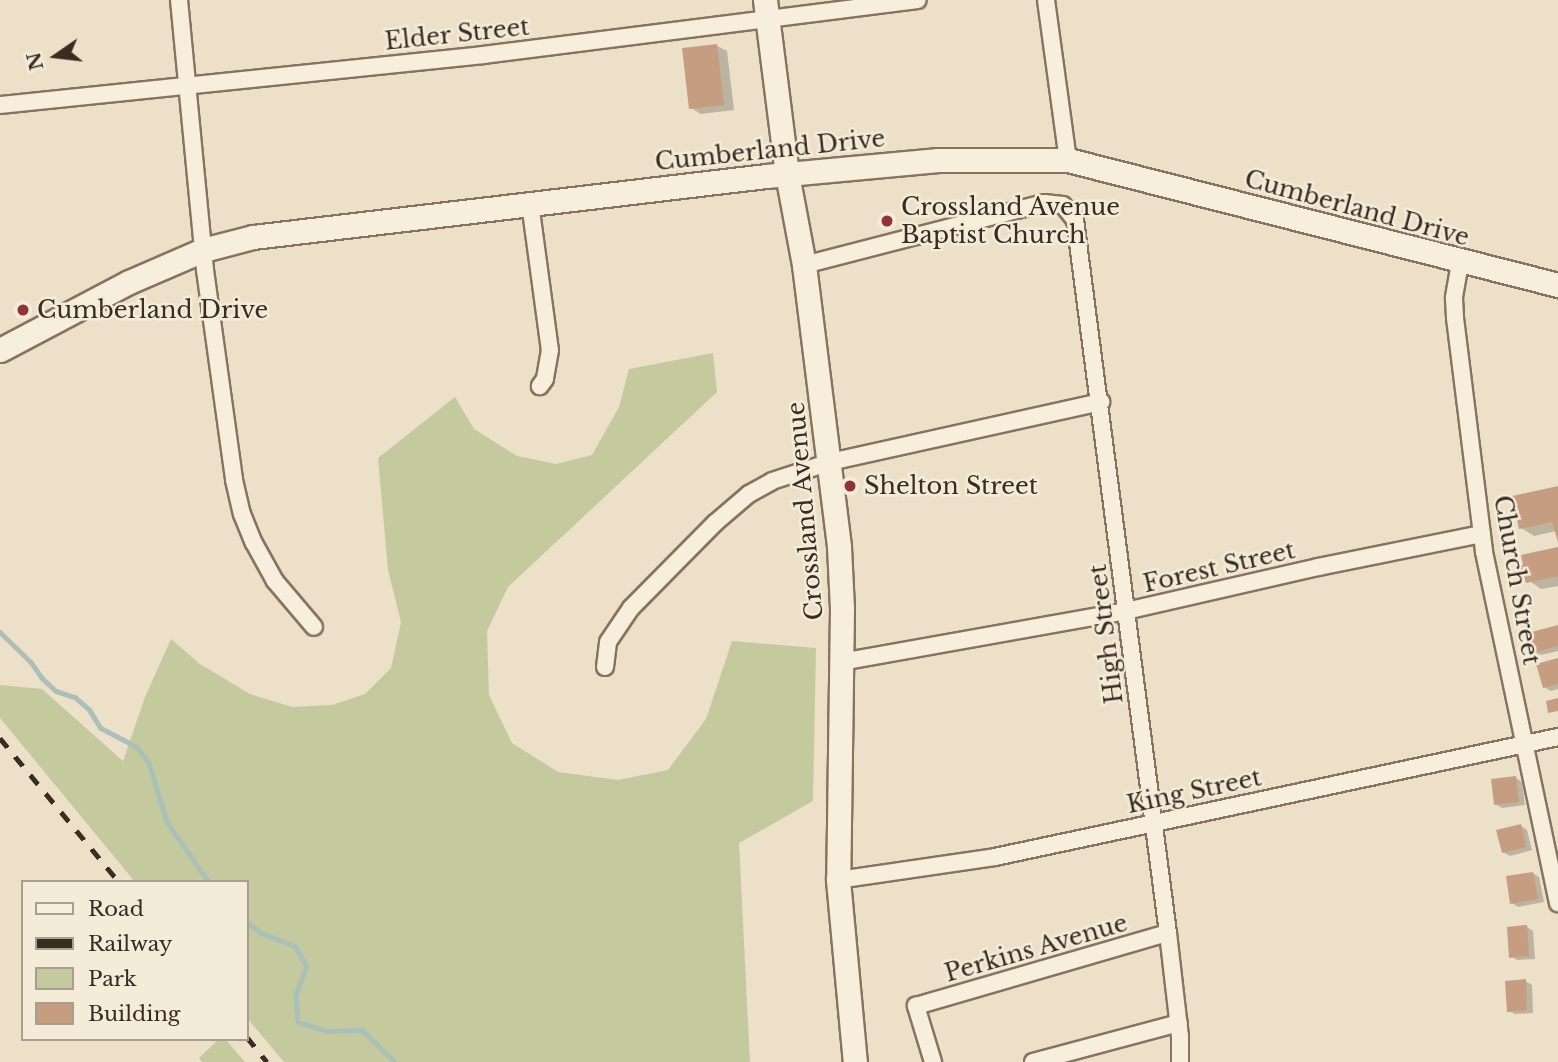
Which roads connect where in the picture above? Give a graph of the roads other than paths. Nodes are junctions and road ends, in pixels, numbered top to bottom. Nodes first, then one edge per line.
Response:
1 (179, 0) edge
2 (918, 0) edge
3 (1046, 0) edge
4 (766, 11) edge
5 (190, 84) junction
6 (0, 105) edge
7 (1068, 160) junction
8 (787, 174) junction
9 (530, 203) junction
10 (203, 250) junction
11 (1460, 263) junction
12 (804, 265) junction
13 (1558, 285) edge
14 (0, 350) edge
15 (540, 386) dead end
16 (1101, 402) junction
17 (830, 461) junction
18 (1482, 534) junction
19 (1126, 611) junction
20 (314, 627) dead end
21 (841, 662) junction
22 (606, 667) dead end
23 (1558, 737) edge
24 (1524, 744) junction
25 (1153, 823) junction
26 (838, 880) junction
27 (1558, 903) edge
28 (1168, 933) junction
29 (1179, 1023) junction
30 (855, 1062) edge
31 (933, 1062) edge
32 (1033, 1062) edge
33 (1180, 1062) edge

1 - 5 street
2 - 4 street, Elder Street
3 - 7 street
4 - 5 street, Elder Street
4 - 8 main road, Crossland Avenue
5 - 6 street, Elder Street
5 - 10 street
7 - 8 main road, Cumberland Drive
7 - 11 main road, Cumberland Drive
8 - 9 main road, Cumberland Drive
8 - 12 main road, Crossland Avenue
9 - 10 main road, Cumberland Drive
9 - 15 street
10 - 14 main road, Cumberland Drive
10 - 20 street
11 - 13 main road, Cumberland Drive
11 - 18 street, Church Street
12 - 16 street, High Street
12 - 17 main road, Crossland Avenue
16 - 17 street
16 - 19 street, High Street
17 - 21 main road, Crossland Avenue
17 - 22 street
18 - 19 street, Forest Street
18 - 24 street, Church Street
19 - 21 street, Forest Street
19 - 25 street, High Street
21 - 26 main road, Crossland Avenue
23 - 24 street, King Street
24 - 25 street, King Street
24 - 27 street, Church Street
25 - 26 street, King Street
25 - 28 street, High Street
26 - 30 main road, Crossland Avenue
28 - 29 street, High Street
28 - 31 street, Perkins Avenue
29 - 32 street
29 - 33 street, High Street

